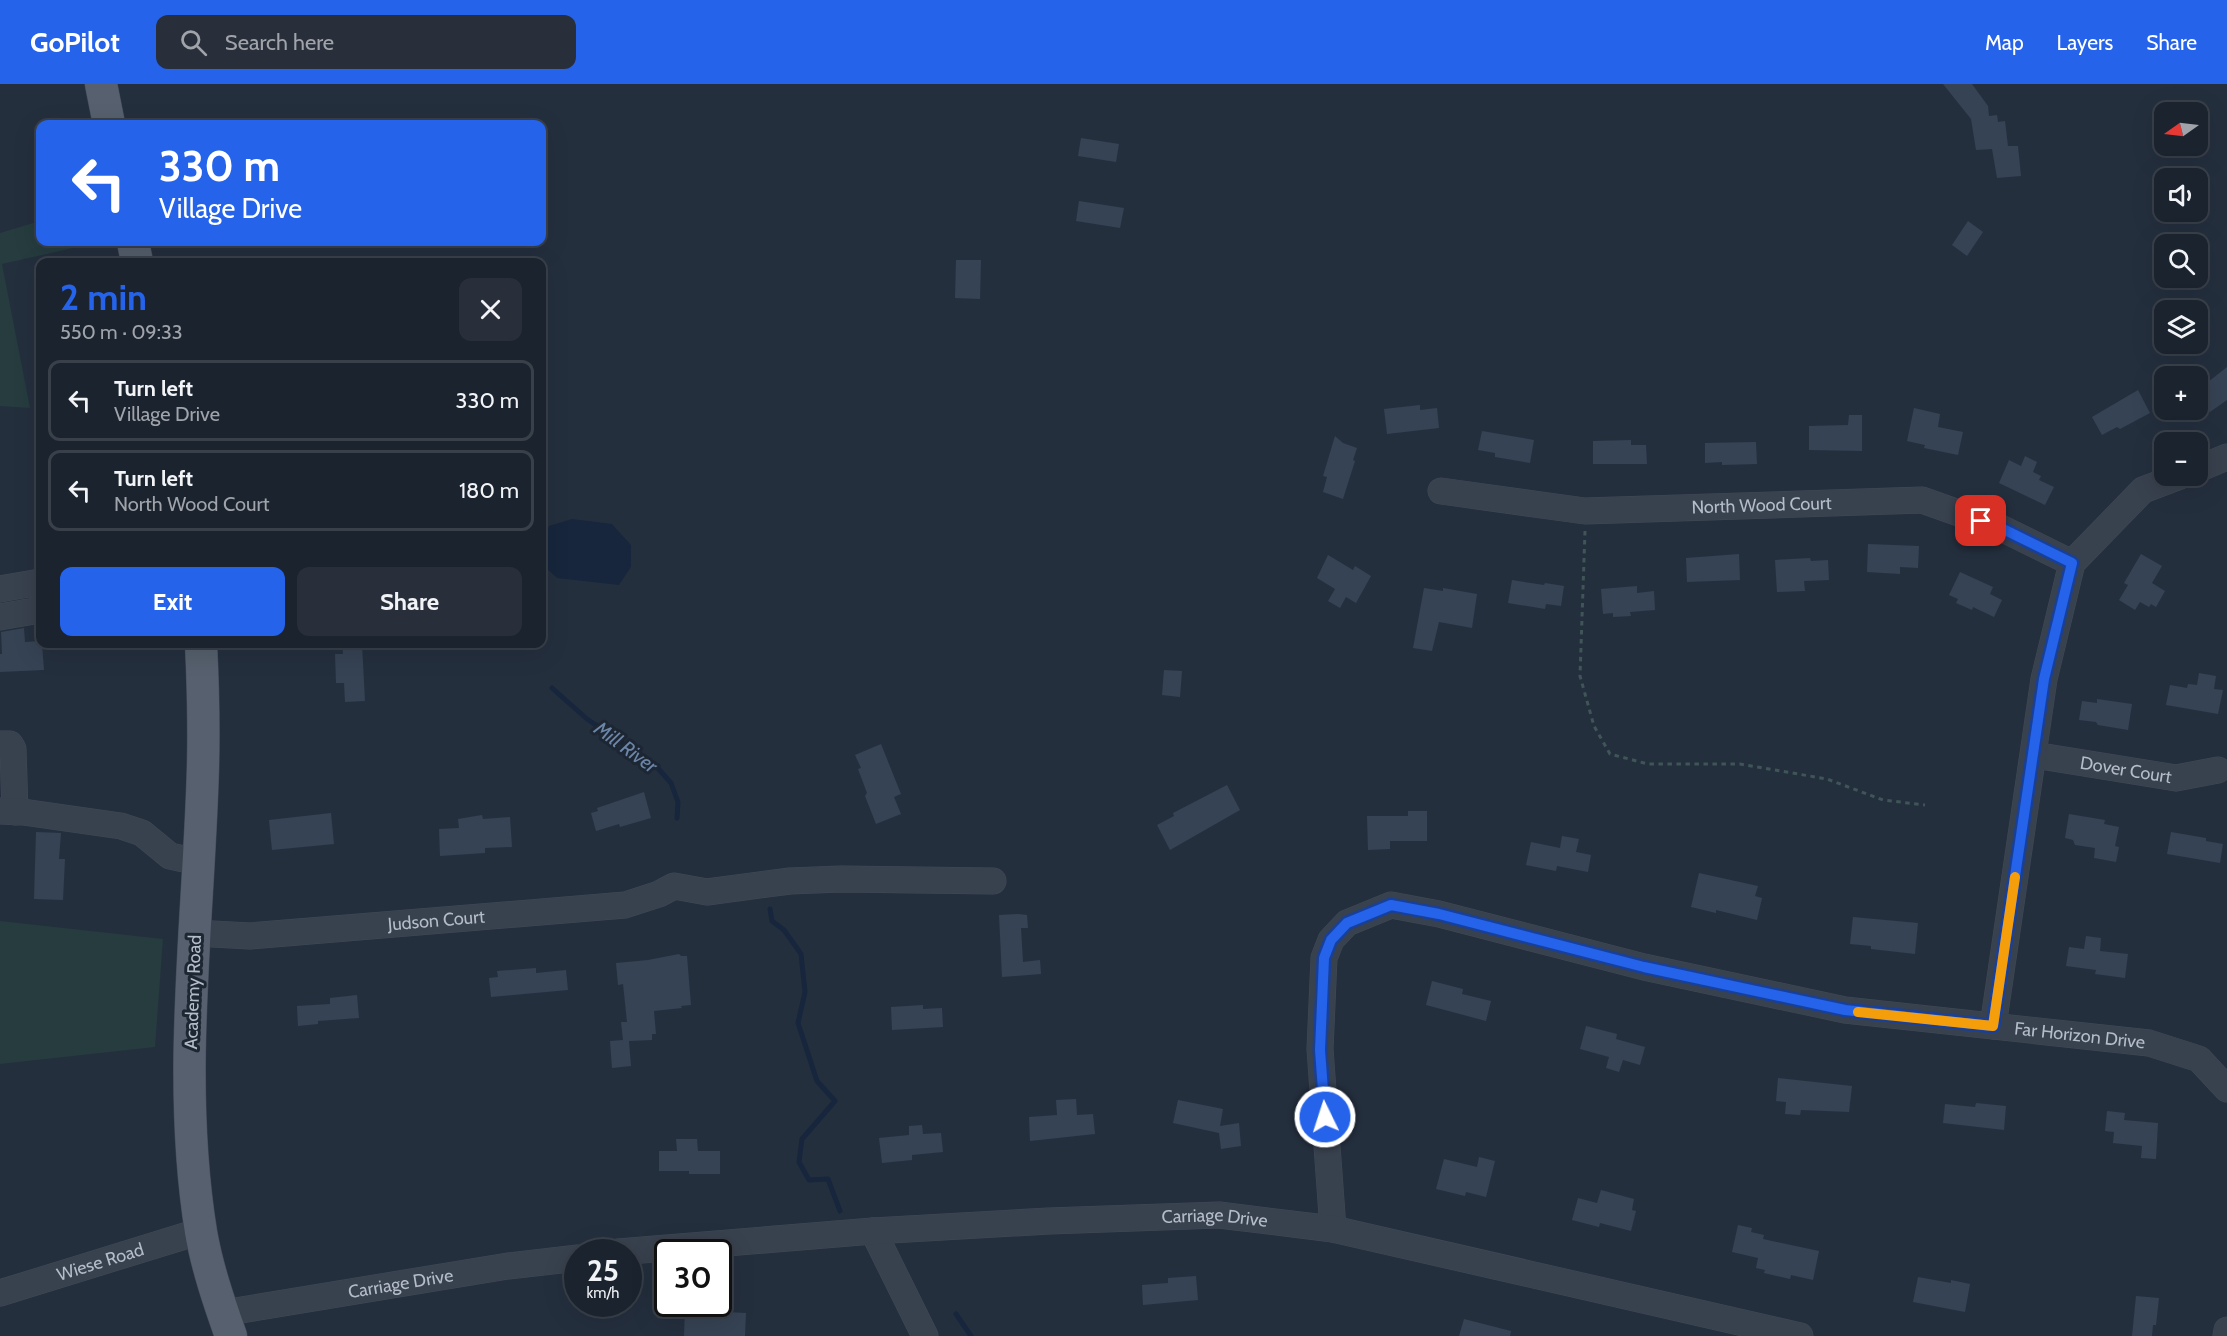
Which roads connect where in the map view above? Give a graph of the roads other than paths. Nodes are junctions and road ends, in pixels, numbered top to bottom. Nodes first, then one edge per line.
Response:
1 (101, 84) edge
2 (108, 120) edge
3 (2227, 457) edge
4 (2208, 465) edge
5 (2154, 486) edge
6 (1441, 491) dead end
7 (2072, 563) junction
8 (36, 583) edge
9 (0, 589) edge
10 (36, 610) edge
11 (1, 611) edge
12 (201, 648) edge
13 (0, 744) edge
14 (2034, 755) junction
15 (2218, 770) dead end
16 (7, 811) edge
17 (198, 862) junction
18 (993, 881) dead end
19 (195, 933) junction
20 (1993, 1026) junction
21 (2227, 1089) edge
22 (1333, 1229) junction
23 (201, 1231) junction
24 (873, 1232) junction
25 (642, 1250) edge
26 (564, 1260) edge
27 (0, 1293) edge
28 (227, 1325) edge
29 (2227, 1330) edge
30 (925, 1336) edge
31 (1800, 1336) edge
32 (2226, 1336) edge

1 - 2 main road
3 - 4 street
5 - 7 street
6 - 7 street, North Wood Court
7 - 14 street
8 - 9 street
10 - 11 street
12 - 17 main road, Academy Road
13 - 16 street
14 - 15 street, Dover Court
14 - 20 street
16 - 17 street
17 - 19 main road, Academy Road
18 - 19 street, Judson Court
19 - 23 main road, Academy Road
20 - 21 street, Far Horizon Drive
20 - 22 street, Far Horizon Drive
22 - 24 street, Carriage Drive
22 - 31 street, Carriage Drive
23 - 27 street, Wiese Road
23 - 28 main road, Academy Road
24 - 25 street, Carriage Drive
24 - 30 street
26 - 28 street, Carriage Drive
29 - 32 street

